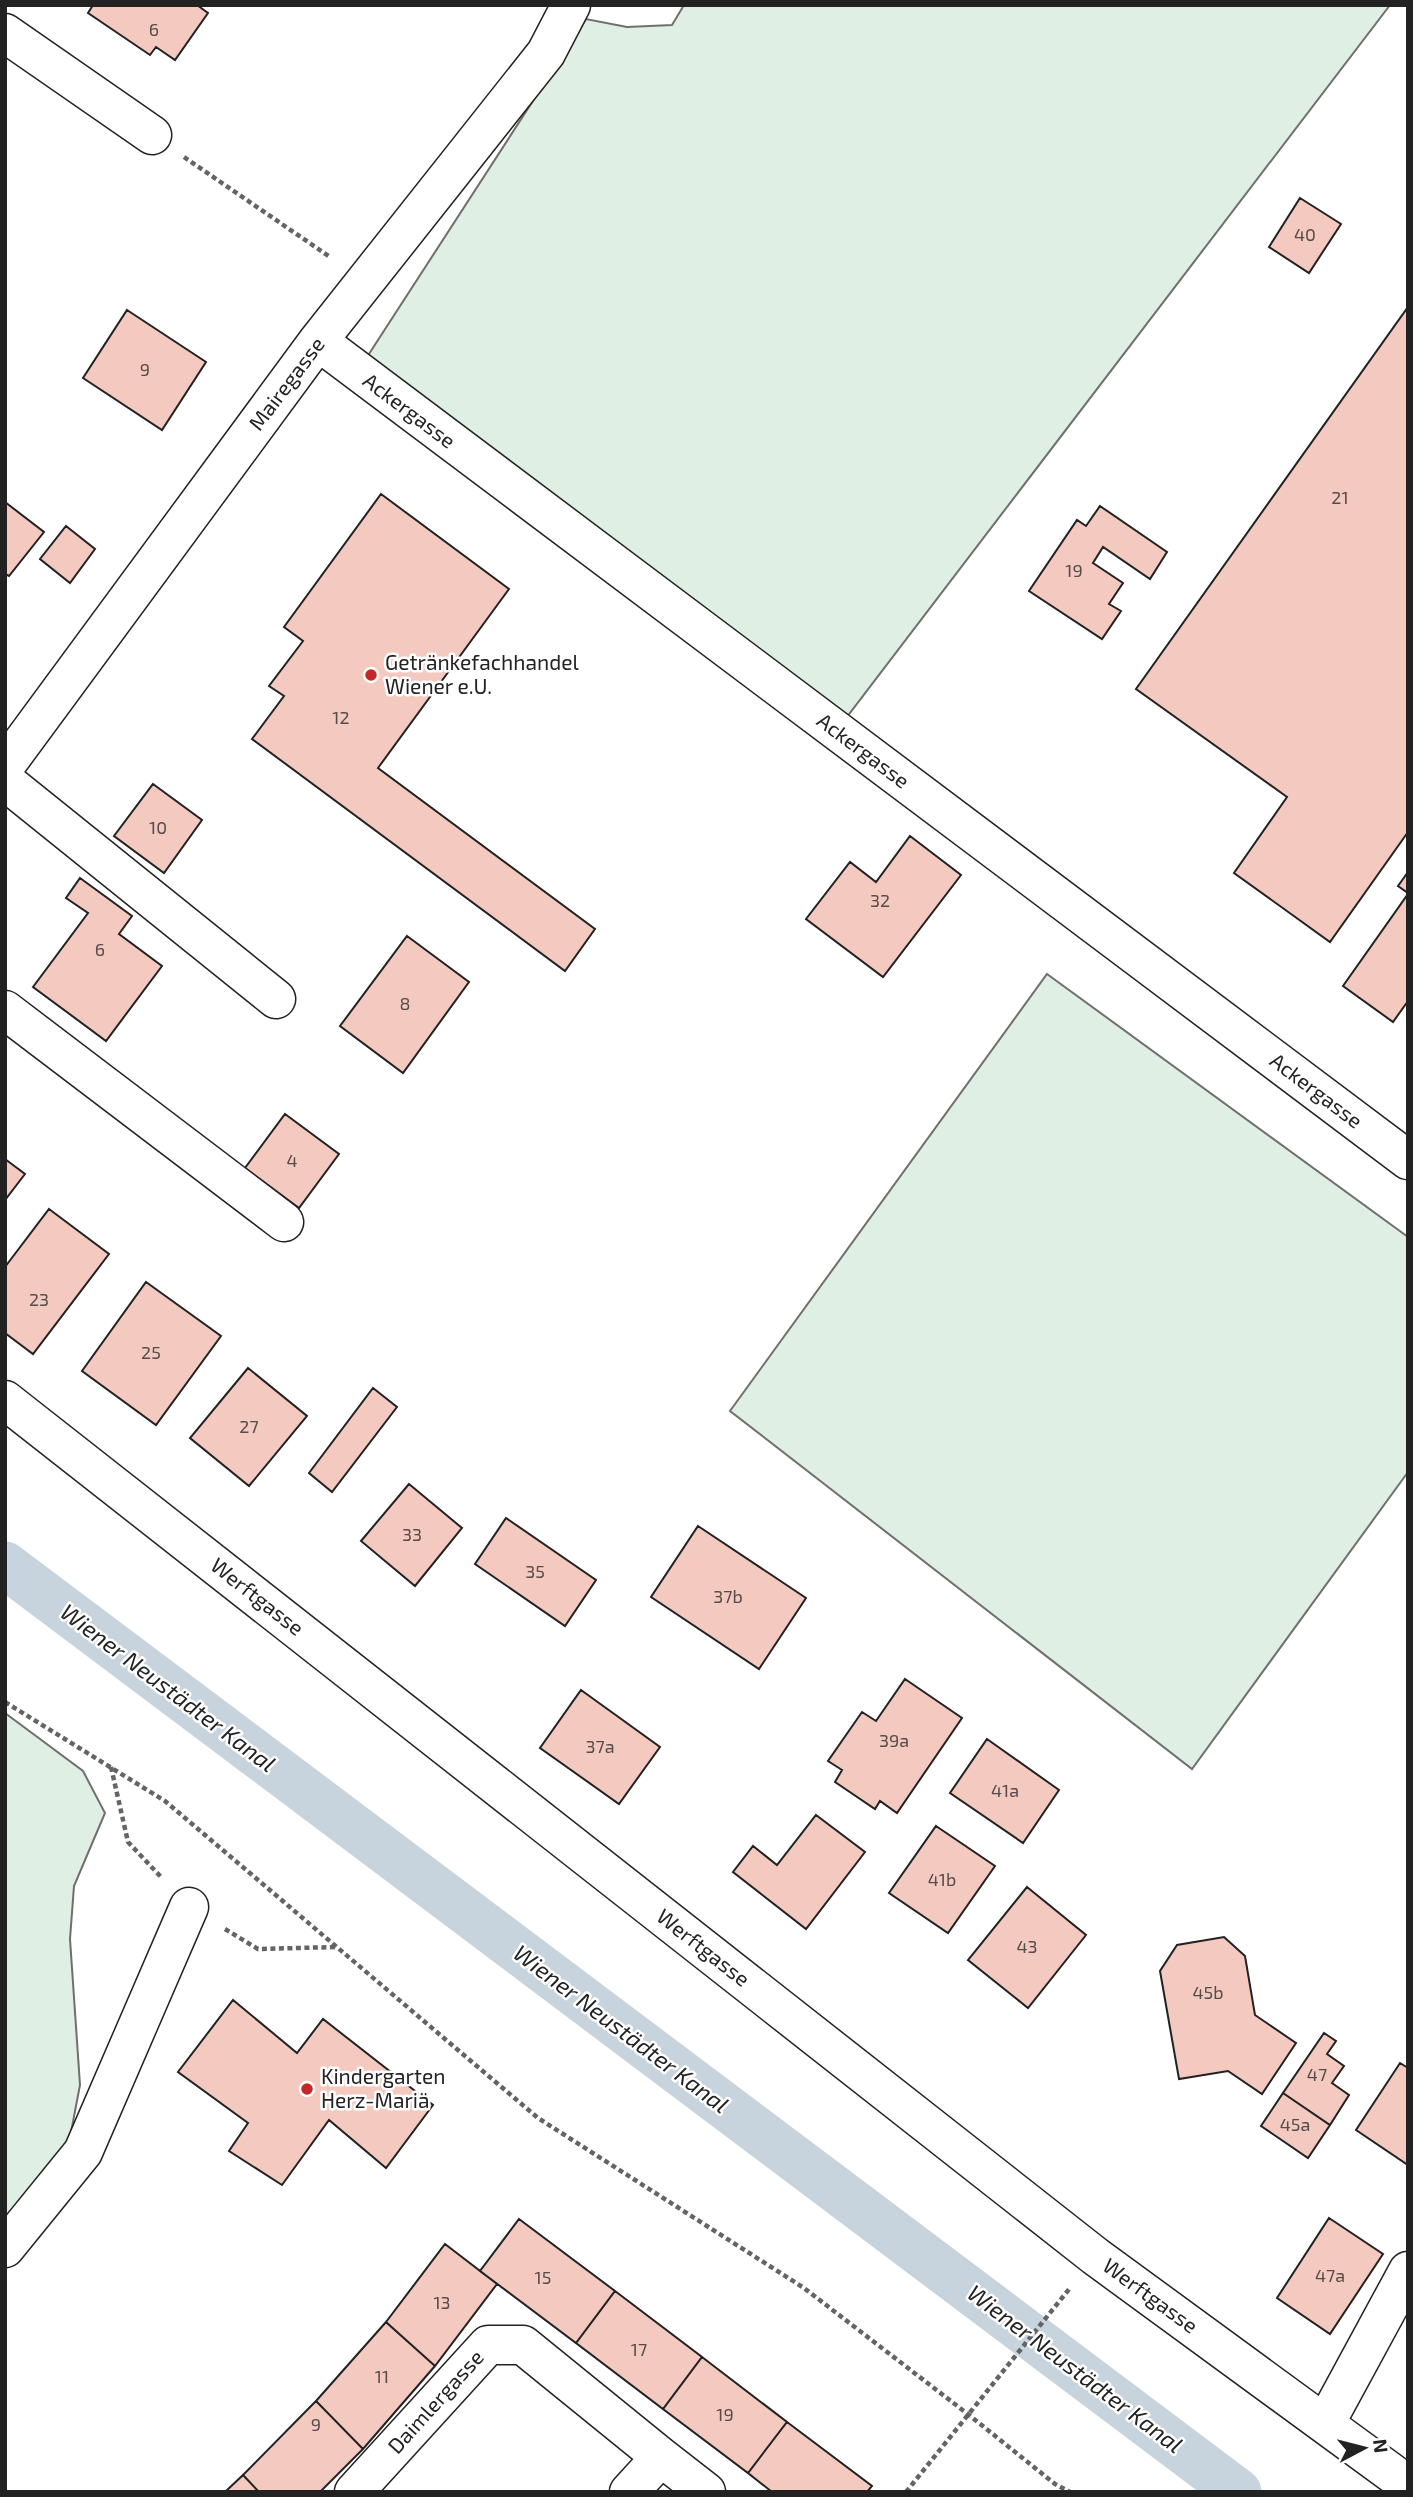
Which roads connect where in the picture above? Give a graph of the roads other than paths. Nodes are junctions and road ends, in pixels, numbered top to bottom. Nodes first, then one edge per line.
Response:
1 (571, 5) edge
2 (5, 33) edge
3 (152, 135) road end
4 (318, 341) junction
5 (5, 766) edge
6 (5, 781) edge
7 (276, 999) dead end
8 (5, 1010) edge
9 (1408, 1160) edge
10 (284, 1222) dead end
11 (5, 1400) edge
12 (189, 1907) dead end
13 (5, 2248) edge
14 (1408, 2271) edge
15 (1325, 2424) junction
16 (661, 2457) junction
17 (1408, 2486) edge
18 (354, 2492) edge
19 (629, 2492) edge
20 (706, 2492) edge

1 - 4 street, Mairegasse
2 - 3 street
4 - 5 street, Mairegasse
4 - 9 street, Ackergasse
6 - 7 street
8 - 10 street
11 - 15 street, Werftgasse
12 - 13 street
14 - 15 street
15 - 17 street, Werftgasse
16 - 18 street, Daimlergasse
16 - 19 street
16 - 20 street, Daimlergasse

